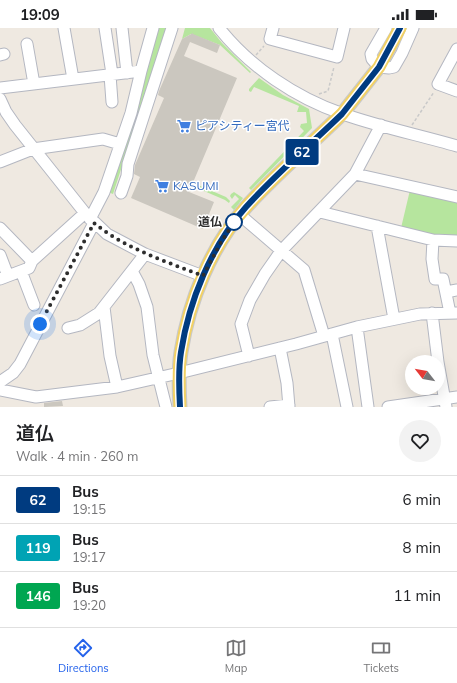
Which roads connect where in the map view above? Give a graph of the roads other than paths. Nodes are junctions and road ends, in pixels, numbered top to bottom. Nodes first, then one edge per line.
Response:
1 (64, 28) edge
2 (105, 28) edge
3 (122, 28) edge
4 (153, 28) edge
5 (172, 28) edge
6 (219, 28) edge
7 (273, 28) edge
8 (344, 28) edge
9 (386, 28) edge
10 (400, 28) edge
11 (413, 28) edge
12 (27, 44) dead end
13 (457, 49) edge
14 (379, 67) junction
15 (140, 71) junction
16 (127, 73) junction
17 (111, 74) junction
18 (73, 79) junction
19 (34, 84) junction
20 (0, 88) edge
21 (457, 91) edge
22 (0, 99) edge
23 (112, 102) dead end
24 (342, 114) junction
25 (381, 125) junction
26 (120, 144) junction
27 (457, 146) edge
28 (33, 149) junction
29 (0, 162) edge
30 (355, 174) junction
31 (121, 194) dead end
32 (457, 197) edge
33 (320, 212) junction
34 (240, 215) junction
35 (90, 218) junction
36 (377, 226) junction
37 (0, 228) edge
38 (433, 240) junction
39 (457, 241) edge
40 (282, 251) junction
41 (145, 254) junction
42 (0, 255) edge
43 (32, 260) junction
44 (21, 271) junction
45 (132, 271) junction
46 (203, 276) junction
47 (4, 277) edge
48 (451, 291) edge
49 (34, 305) dead end
50 (104, 307) junction
51 (432, 313) junction
52 (454, 313) edge
53 (394, 320) junction
54 (357, 327) junction
55 (68, 328) dead end
56 (328, 335) junction
57 (280, 348) junction
58 (437, 355) edge
59 (249, 356) junction
60 (179, 373) junction
61 (158, 378) junction
62 (0, 382) edge
63 (117, 387) junction
64 (0, 390) edge
65 (457, 397) edge
66 (446, 403) edge
67 (289, 406) edge
68 (166, 407) edge
69 (180, 407) edge
70 (270, 407) edge
71 (347, 407) edge
72 (368, 407) edge
73 (388, 407) edge

1 - 18 street
2 - 17 street
3 - 16 street
4 - 15 street
5 - 31 street
6 - 24 street
7 - 8 street
9 - 14 street
10 - 14 main road
11 - 14 street
12 - 19 street
13 - 21 street
14 - 24 main road
15 - 16 street
15 - 26 street
16 - 17 street
17 - 18 street
17 - 23 street
18 - 19 street
19 - 20 street
22 - 28 street
24 - 25 street
24 - 34 main road
25 - 27 street
25 - 30 street
26 - 28 street
26 - 35 street
28 - 29 street
28 - 35 street
30 - 32 street
30 - 33 street
33 - 36 street
33 - 40 street
34 - 40 street
34 - 46 main road
35 - 41 street
35 - 43 street
35 - 62 street
36 - 38 street
36 - 53 street
37 - 43 street
38 - 39 street
38 - 48 street
40 - 56 street
40 - 59 street
41 - 45 street
41 - 46 street
42 - 47 street
43 - 44 street
44 - 47 street
44 - 49 street
45 - 50 street
45 - 61 street
46 - 60 main road
48 - 52 street
50 - 55 street
50 - 63 street
51 - 52 street
51 - 53 street
51 - 58 street
53 - 54 street
54 - 56 street
54 - 72 street
56 - 57 street
56 - 71 street
57 - 59 street
57 - 67 street
59 - 60 street
60 - 61 street
60 - 69 main road
61 - 63 street
61 - 68 street
63 - 64 street
65 - 66 street
66 - 73 street
67 - 70 street

